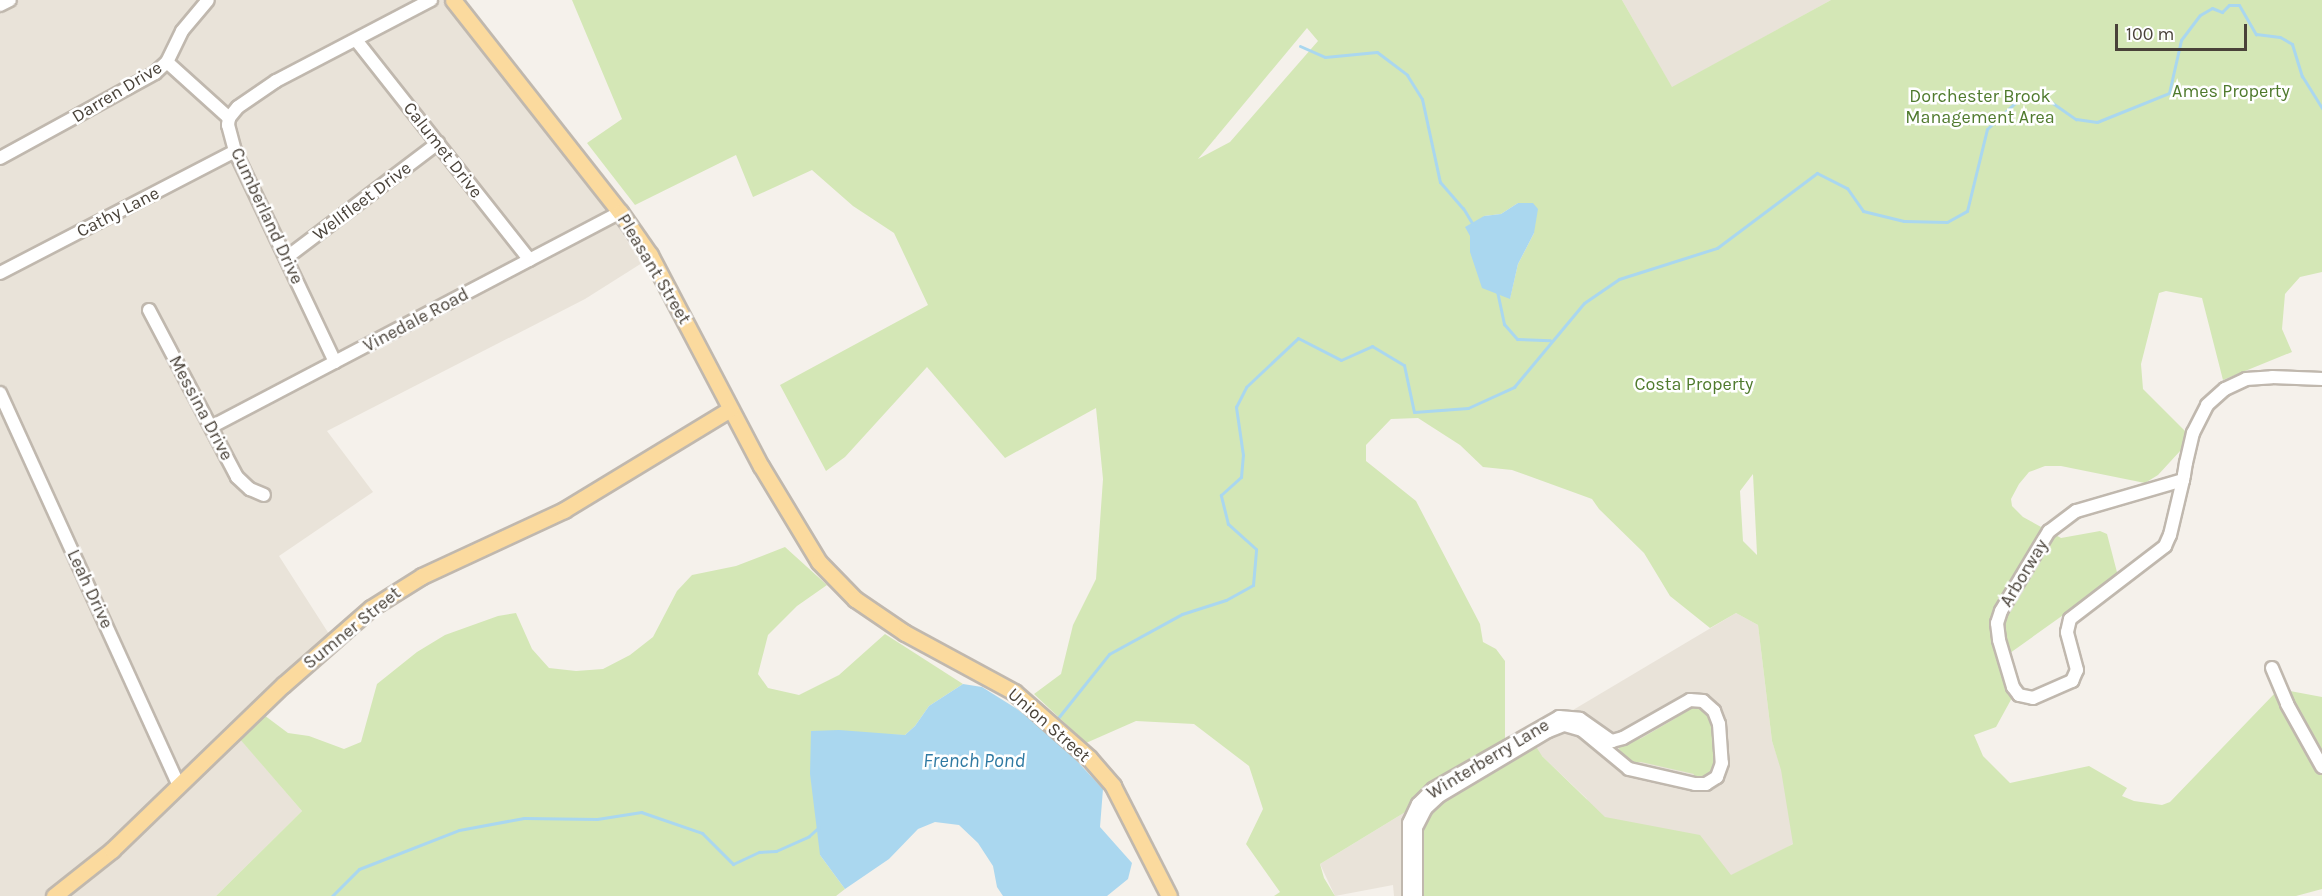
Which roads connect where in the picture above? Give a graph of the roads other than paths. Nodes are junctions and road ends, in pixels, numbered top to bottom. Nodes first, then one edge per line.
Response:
1 (10, 0) edge
2 (208, 0) edge
3 (431, 0) edge
4 (453, 0) edge
5 (0, 5) edge
6 (356, 40) junction
7 (168, 62) junction
8 (229, 118) junction
9 (438, 143) junction
10 (236, 151) junction
11 (0, 158) edge
12 (620, 212) junction
13 (286, 258) junction
14 (530, 260) junction
15 (0, 273) edge
16 (149, 310) dead end
17 (335, 362) junction
18 (2322, 379) edge
19 (0, 393) edge
20 (730, 409) junction
21 (211, 427) junction
22 (2182, 480) junction
23 (264, 495) dead end
24 (819, 562) joint
25 (2272, 668) dead end
26 (1614, 741) junction
27 (1613, 757) junction
28 (2322, 767) edge
29 (179, 785) junction
30 (54, 896) edge
31 (1169, 896) edge
32 (1409, 896) edge
33 (1416, 896) edge

1 - 5 street
2 - 7 street, Darren Drive
3 - 6 street
4 - 12 main road, Pleasant Street
6 - 8 street
6 - 9 street, Calumet Drive
7 - 8 street
7 - 11 street, Darren Drive
8 - 10 street, Cumberland Drive
9 - 13 street, Wellfleet Drive
9 - 14 street, Calumet Drive
10 - 13 street, Cumberland Drive
10 - 15 street, Cathy Lane
12 - 14 street, Vinedale Road
12 - 20 main road, Pleasant Street
13 - 17 street, Cumberland Drive
14 - 17 street, Vinedale Road
16 - 21 street, Messina Drive
17 - 21 street, Vinedale Road
18 - 22 street, Arborway
19 - 29 street, Leah Drive
20 - 24 main road, Pleasant Street
20 - 29 main road, Sumner Street
21 - 23 street, Messina Drive
22 - 22 street, Arborway
24 - 31 main road, Union Street
25 - 28 street
26 - 27 street
26 - 27 street, Winterberry Lane
26 - 32 street, Winterberry Lane
27 - 33 street, Winterberry Lane
29 - 30 main road, Sumner Street

